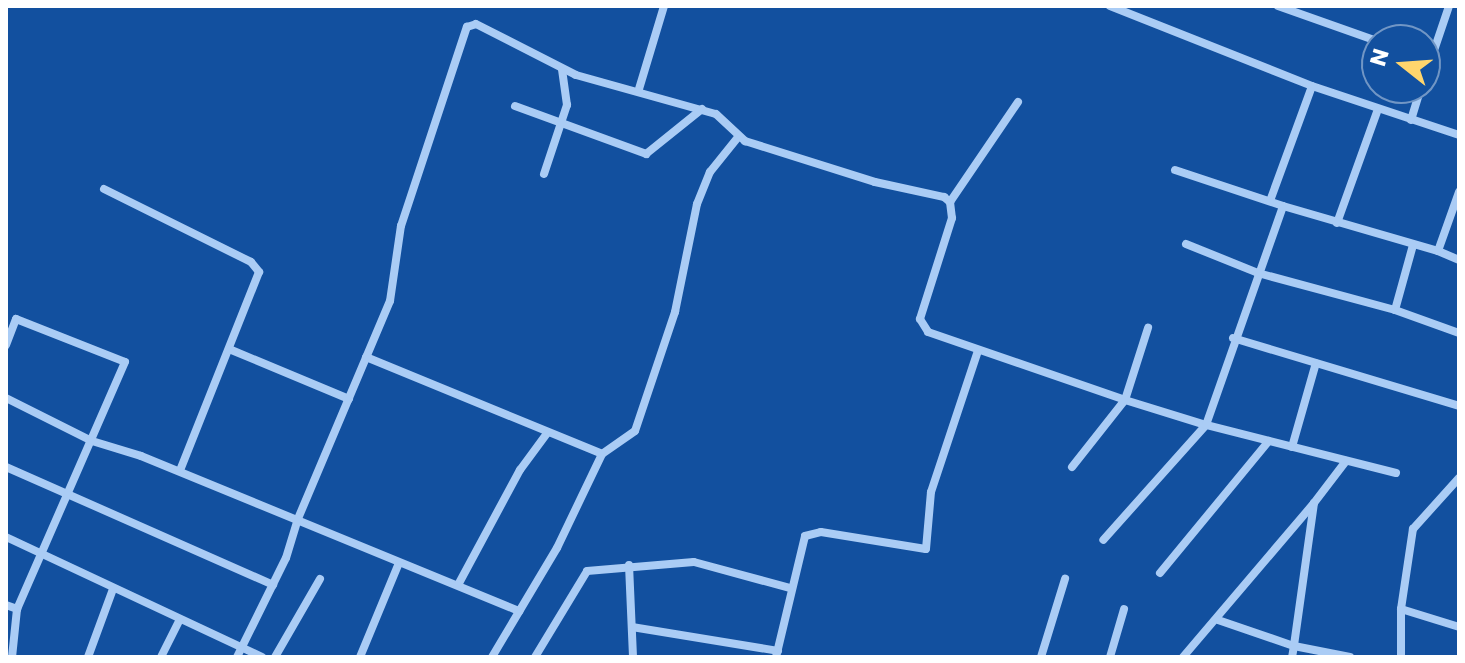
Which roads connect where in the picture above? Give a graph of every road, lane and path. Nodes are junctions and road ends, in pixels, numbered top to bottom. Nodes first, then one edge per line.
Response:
1 (664, 6) edge
2 (1110, 6) edge
3 (1449, 6) edge
4 (1281, 8) edge
5 (1441, 25) edge
6 (1361, 36) edge
7 (562, 69) junction
8 (1312, 86) junction
9 (639, 89) junction
10 (1018, 102) dead end
11 (1416, 104) edge
12 (515, 106) dead end
13 (702, 109) junction
14 (1378, 109) junction
15 (1411, 120) junction
16 (562, 125) junction
17 (1459, 135) edge
18 (738, 137) junction
19 (1175, 170) dead end
20 (544, 174) dead end
21 (104, 189) dead end
22 (1459, 192) edge
23 (1270, 201) junction
24 (950, 202) junction
25 (1283, 206) junction
26 (1337, 223) junction
27 (1186, 244) dead end
28 (1413, 245) junction
29 (1438, 251) junction
30 (1459, 260) edge
31 (1258, 273) junction
32 (1395, 310) junction
33 (1148, 328) dead end
34 (1459, 333) edge
35 (1233, 338) junction
36 (6, 345) edge
37 (229, 349) junction
38 (978, 351) junction
39 (366, 357) junction
40 (1316, 363) junction
41 (6, 398) edge
42 (349, 399) junction
43 (1125, 400) junction
44 (1459, 406) edge
45 (1206, 425) junction
46 (548, 432) junction
47 (92, 441) junction
48 (1269, 441) junction
49 (1292, 447) junction
50 (602, 454) junction
51 (1346, 461) junction
52 (6, 467) edge
53 (1072, 467) dead end
54 (180, 471) junction
55 (1396, 473) dead end
56 (1459, 478) edge
57 (68, 494) junction
58 (1314, 503) junction
59 (297, 521) junction
60 (6, 537) edge
61 (1103, 540) dead end
62 (41, 556) junction
63 (399, 563) junction
64 (629, 565) junction
65 (1160, 573) dead end
66 (320, 579) dead end
67 (1065, 579) dead end
68 (273, 585) junction
69 (458, 585) junction
70 (790, 588) junction
71 (113, 589) junction
72 (6, 605) edge
73 (17, 609) junction
74 (1124, 609) dead end
75 (1401, 609) junction
76 (519, 611) junction
77 (180, 619) junction
78 (1218, 620) junction
79 (632, 627) junction
80 (1459, 627) edge
81 (1294, 646) junction
82 (242, 647) junction
83 (777, 654) edge
84 (497, 655) edge
85 (12, 657) edge
86 (88, 657) edge
87 (161, 657) edge
88 (237, 657) edge
89 (262, 657) edge
90 (275, 657) edge
91 (360, 657) edge
92 (535, 657) edge
93 (633, 657) edge
94 (1041, 657) edge
95 (1110, 657) edge
96 (1183, 657) edge
97 (1292, 657) edge
98 (1350, 657) edge
99 (1401, 657) edge

1 - 9 street
2 - 8 street
3 - 5 street
4 - 6 street
7 - 9 street
7 - 16 street
7 - 39 street
8 - 14 street
8 - 23 street
9 - 13 street
10 - 24 street
11 - 15 street
12 - 16 street
13 - 16 street
13 - 18 street
14 - 15 street
14 - 26 street
15 - 17 street
16 - 20 street
18 - 24 street
18 - 50 street
19 - 23 street
21 - 37 street
22 - 29 street
23 - 25 street
24 - 38 street
25 - 26 street
25 - 31 street
26 - 28 street
27 - 31 street
28 - 29 street
28 - 32 street
29 - 30 street
31 - 32 street
31 - 35 street
32 - 34 street
33 - 43 street
35 - 40 street
35 - 45 street
36 - 47 street
37 - 42 street
37 - 54 street
38 - 43 street
38 - 70 street
39 - 42 street
39 - 46 street
40 - 44 street
40 - 49 street
41 - 47 street
42 - 59 street
43 - 45 street
43 - 53 street
45 - 48 street
45 - 61 street
46 - 50 street
46 - 69 street
47 - 54 street
47 - 57 street
48 - 49 street
48 - 65 street
49 - 51 street
50 - 76 street
51 - 55 street
51 - 58 street
52 - 57 street
54 - 59 street
56 - 75 street
57 - 62 street
57 - 68 street
58 - 78 street
58 - 81 street
59 - 63 street
59 - 68 street
60 - 62 street
62 - 71 street
62 - 73 street
63 - 69 street
63 - 91 street
64 - 70 street
64 - 79 street
64 - 92 street
66 - 90 street
67 - 94 street
68 - 82 street
69 - 76 street
70 - 83 street
71 - 77 street
71 - 86 street
72 - 73 street
73 - 85 street
74 - 95 street
75 - 80 street
75 - 99 street
76 - 84 street
77 - 82 street
77 - 87 street
78 - 81 street
78 - 96 street
79 - 83 street
79 - 93 street
81 - 97 street
81 - 98 street
82 - 88 street
82 - 89 street

